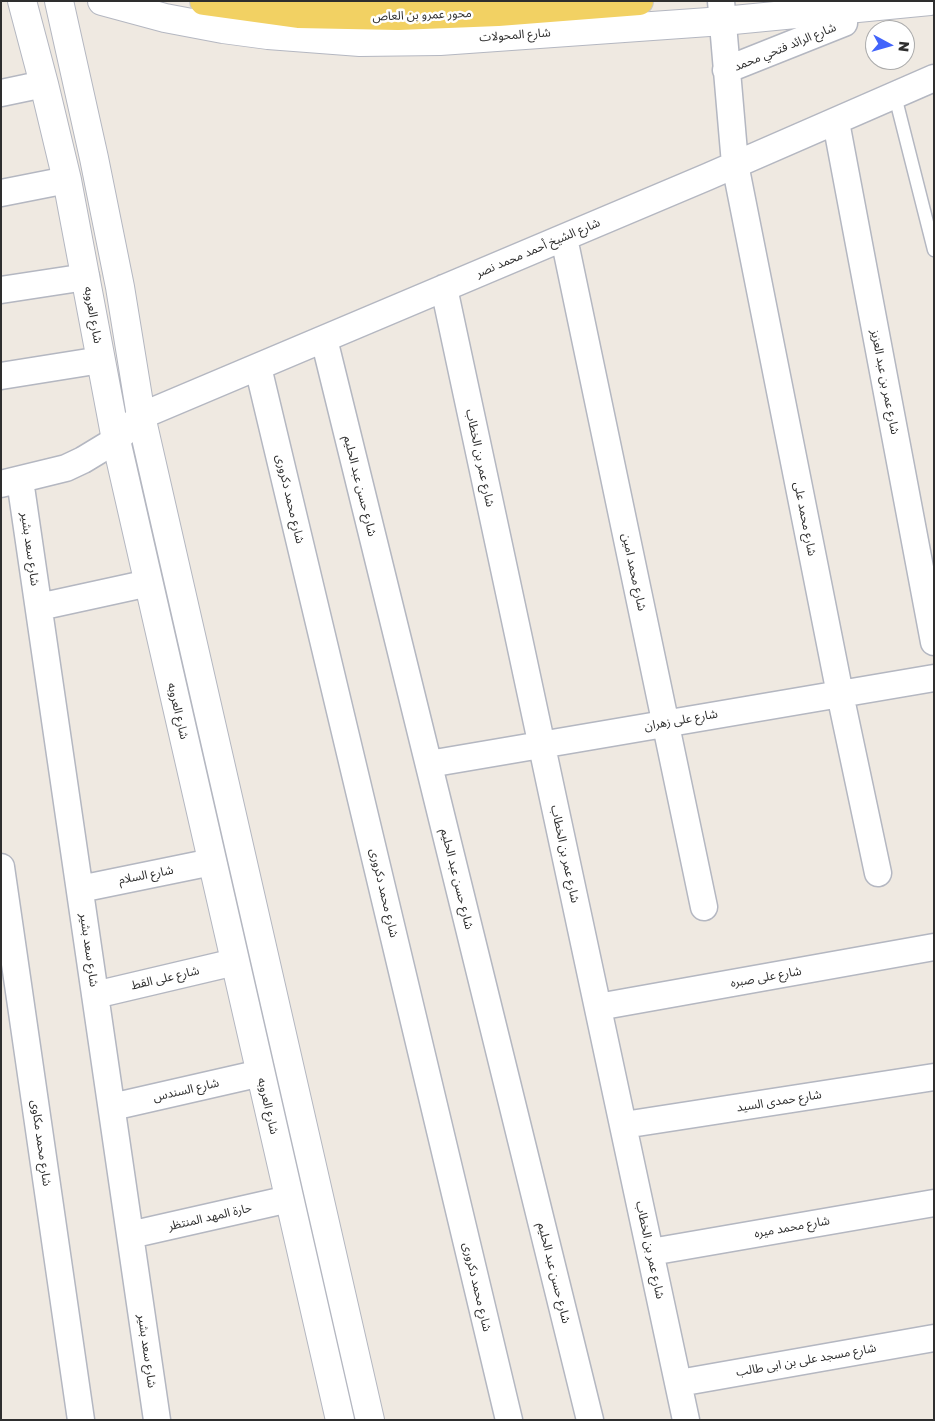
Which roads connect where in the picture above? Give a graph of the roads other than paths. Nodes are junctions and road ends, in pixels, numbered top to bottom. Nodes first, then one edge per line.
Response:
1 (22, 1) edge
2 (59, 1) edge
3 (102, 1) edge
4 (204, 1) edge
5 (639, 1) edge
6 (930, 1) edge
7 (722, 11) edge
8 (844, 24) dead end
9 (726, 70) junction
10 (934, 78) edge
11 (44, 84) junction
12 (1, 93) edge
13 (895, 96) junction
14 (836, 122) junction
15 (735, 164) junction
16 (67, 180) junction
17 (1, 193) edge
18 (564, 238) junction
19 (934, 250) edge
20 (86, 277) junction
21 (444, 288) junction
22 (1, 290) edge
23 (324, 339) junction
24 (101, 360) junction
25 (258, 367) junction
26 (1, 376) edge
27 (141, 416) junction
28 (116, 440) junction
29 (11, 482) edge
30 (149, 583) junction
31 (929, 586) edge
32 (39, 607) junction
33 (934, 642) edge
34 (934, 678) edge
35 (840, 694) junction
36 (666, 723) junction
37 (542, 744) junction
38 (429, 764) junction
39 (212, 862) junction
40 (1, 867) edge
41 (878, 873) dead end
42 (80, 889) junction
43 (704, 907) dead end
44 (934, 947) edge
45 (235, 962) junction
46 (95, 995) junction
47 (598, 1007) junction
48 (261, 1073) junction
49 (934, 1076) edge
50 (112, 1107) junction
51 (624, 1125) junction
52 (290, 1199) junction
53 (934, 1203) edge
54 (130, 1235) junction
55 (651, 1252) junction
56 (934, 1338) edge
57 (679, 1383) junction
58 (81, 1420) edge
59 (157, 1420) edge
60 (340, 1420) edge
61 (370, 1420) edge
62 (509, 1420) edge
63 (590, 1420) edge
64 (686, 1420) edge

1 - 11 street, شارع العروبه
2 - 27 street
3 - 7 street, شارع المحولات
4 - 5 main road, محور عمرو بن العاص
6 - 7 street, شارع المحولات
7 - 9 street, شارع محمد على
8 - 9 street, شارع الرائد فتحي محمد
9 - 15 street, شارع محمد على
10 - 13 street, شارع الشيخ أحمد محمد نصر
11 - 12 street
11 - 16 street, شارع العروبه
13 - 14 street, شارع الشيخ أحمد محمد نصر
13 - 19 lane
14 - 15 street, شارع الشيخ أحمد محمد نصر
14 - 31 street, شارع عمر بن عبد العزيز
15 - 18 street, شارع الشيخ أحمد محمد نصر
15 - 35 street, شارع محمد على
16 - 17 street
16 - 20 street, شارع العروبه
18 - 21 street, شارع الشيخ أحمد محمد نصر
18 - 36 street, شارع محمد امين
20 - 22 street
20 - 24 street, شارع العروبه
21 - 23 street, شارع الشيخ أحمد محمد نصر
21 - 37 street, شارع عمر بن الخطاب
23 - 25 street, شارع الشيخ أحمد محمد نصر
23 - 38 street, شارع حسن عبد الحليم
24 - 26 street
24 - 28 street, شارع العروبه
25 - 27 street, شارع الشيخ أحمد محمد نصر
25 - 62 street, شارع محمد دكرورى
27 - 28 street
27 - 61 street
28 - 29 street
28 - 30 street, شارع العروبه
29 - 32 street, شارع سعد بشير
30 - 32 street
30 - 39 street, شارع العروبه
31 - 33 street, شارع عمر بن عبد العزيز
32 - 42 street, شارع سعد بشير
34 - 35 street, شارع على زهران
35 - 36 street, شارع على زهران
35 - 41 street, شارع محمد على
36 - 37 street, شارع على زهران
36 - 43 street, شارع محمد امين
37 - 38 street, شارع على زهران
37 - 47 street, شارع عمر بن الخطاب
38 - 63 street, شارع حسن عبد الحليم
39 - 42 street, شارع السلام
39 - 45 street, شارع العروبه
40 - 58 street, شارع محمد مكاوى
42 - 46 street, شارع سعد بشير
44 - 47 street, شارع على صبره
45 - 46 street, شارع على القط
45 - 48 street, شارع العروبه
46 - 50 street, شارع سعد بشير
47 - 51 street, شارع عمر بن الخطاب
48 - 50 street, شارع السندس
48 - 52 street, شارع العروبه
49 - 51 street, شارع حمدى السيد
50 - 54 street, شارع سعد بشير
51 - 55 street, شارع عمر بن الخطاب
52 - 54 street, حارة المهد المنتظر
52 - 60 street, شارع العروبه
53 - 55 street, شارع محمد ميره
54 - 59 street, شارع سعد بشير
55 - 57 street, شارع عمر بن الخطاب
56 - 57 street, شارع مسجد على بن ابى طالب
57 - 64 street, شارع عمر بن الخطاب

